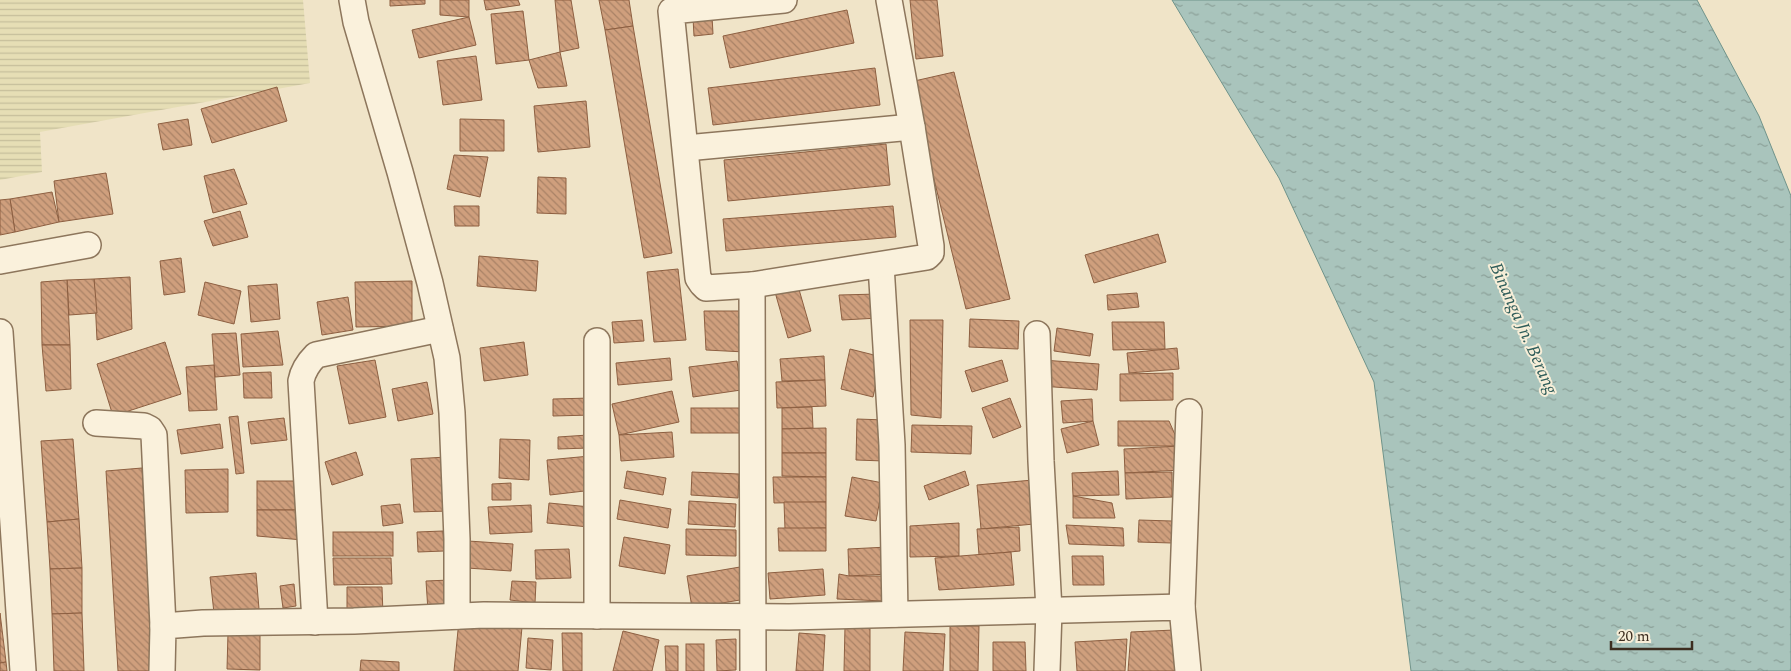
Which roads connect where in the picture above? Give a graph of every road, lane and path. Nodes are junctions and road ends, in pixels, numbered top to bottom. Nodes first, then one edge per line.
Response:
1 (352, 0) edge
2 (784, 0) edge
3 (889, 0) edge
4 (912, 127) junction
5 (686, 148) junction
6 (88, 246) dead end
7 (0, 261) edge
8 (881, 265) junction
9 (752, 285) junction
10 (440, 329) junction
11 (0, 332) edge
12 (1037, 334) dead end
13 (597, 341) dead end
14 (1189, 412) dead end
15 (96, 423) dead end
16 (1182, 607) junction
17 (1049, 610) junction
18 (895, 614) junction
19 (457, 616) junction
20 (597, 616) junction
21 (753, 617) junction
22 (315, 622) junction
23 (164, 626) junction
24 (22, 671) edge
25 (162, 671) edge
26 (752, 671) edge
27 (1047, 671) edge
28 (1188, 671) edge

1 - 10 street
2 - 5 street
3 - 4 street
4 - 5 street
4 - 8 street
5 - 9 street
6 - 7 street
8 - 9 street
8 - 18 street
9 - 21 street
10 - 19 street
10 - 22 street
11 - 24 street
12 - 17 street
13 - 20 street
14 - 16 street
15 - 23 street
16 - 17 street
16 - 28 street
17 - 18 street
17 - 27 street
18 - 21 street
19 - 20 street
19 - 22 street
20 - 21 street
21 - 26 street
22 - 23 street
23 - 25 street

